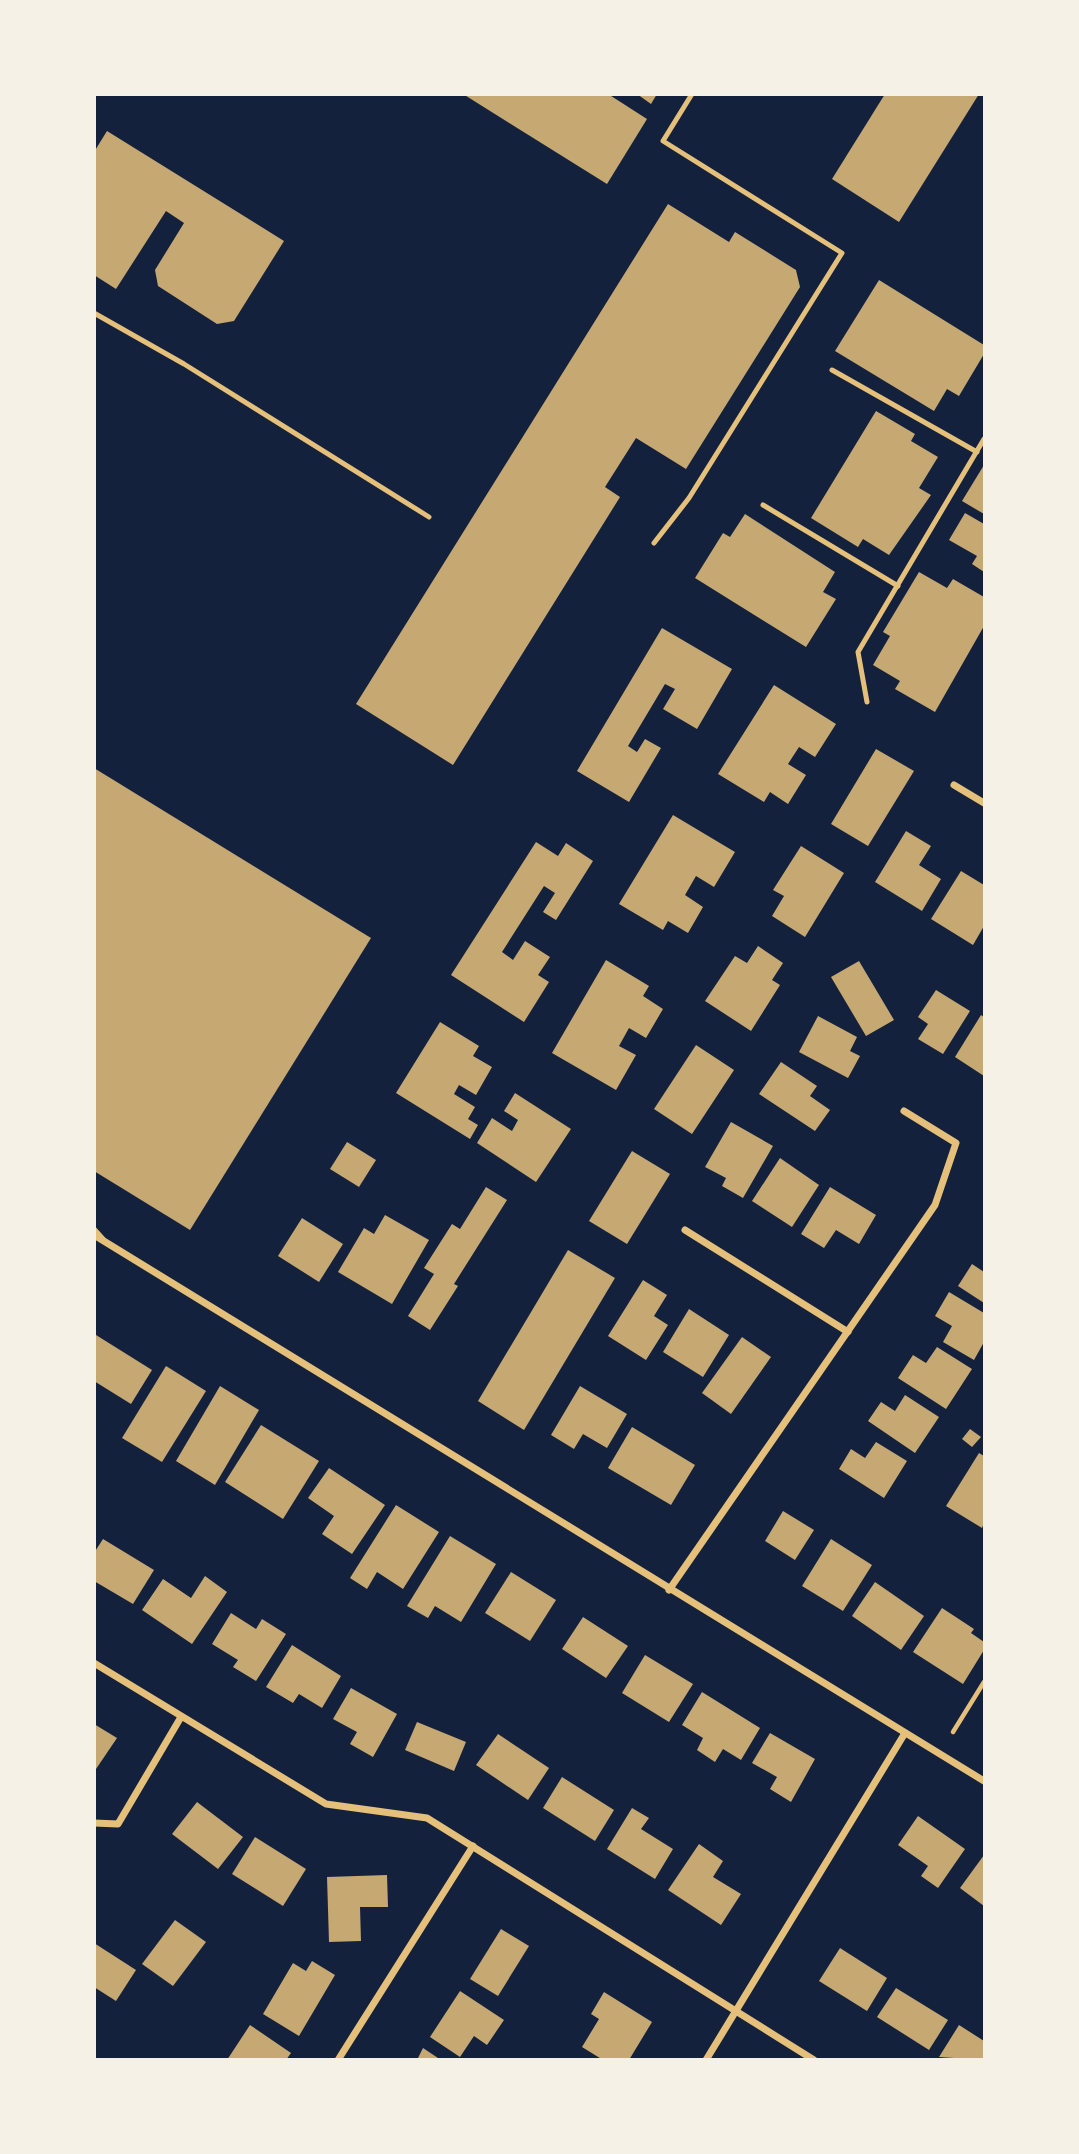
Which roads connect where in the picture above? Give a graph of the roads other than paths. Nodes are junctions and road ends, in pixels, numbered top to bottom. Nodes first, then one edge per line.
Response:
1 (692, 94) edge
2 (94, 313) edge
3 (832, 370) dead end
4 (985, 439) edge
5 (977, 452) junction
6 (763, 505) dead end
7 (429, 517) dead end
8 (654, 543) dead end
9 (898, 586) junction
10 (867, 702) dead end
11 (954, 785) dead end
12 (985, 803) edge
13 (904, 1111) dead end
14 (94, 1228) edge
15 (685, 1230) dead end
16 (94, 1236) edge
17 (107, 1244) junction
18 (848, 1332) junction
19 (669, 1590) junction
20 (94, 1663) edge
21 (181, 1717) junction
22 (905, 1733) junction
23 (985, 1782) edge
24 (94, 1823) edge
25 (473, 1846) junction
26 (735, 2011) junction
27 (338, 2060) edge
28 (706, 2060) edge
29 (814, 2060) edge

1 - 8 lane
2 - 7 lane
3 - 5 lane
4 - 5 lane
5 - 9 lane
6 - 9 lane
9 - 10 lane
11 - 12 street
13 - 18 street
14 - 17 lane
15 - 18 street
16 - 17 street
17 - 19 street
18 - 19 street
19 - 22 street
20 - 21 street
21 - 24 street
21 - 25 street
22 - 23 street
22 - 26 street
25 - 26 street
25 - 27 street
26 - 28 street
26 - 29 street

